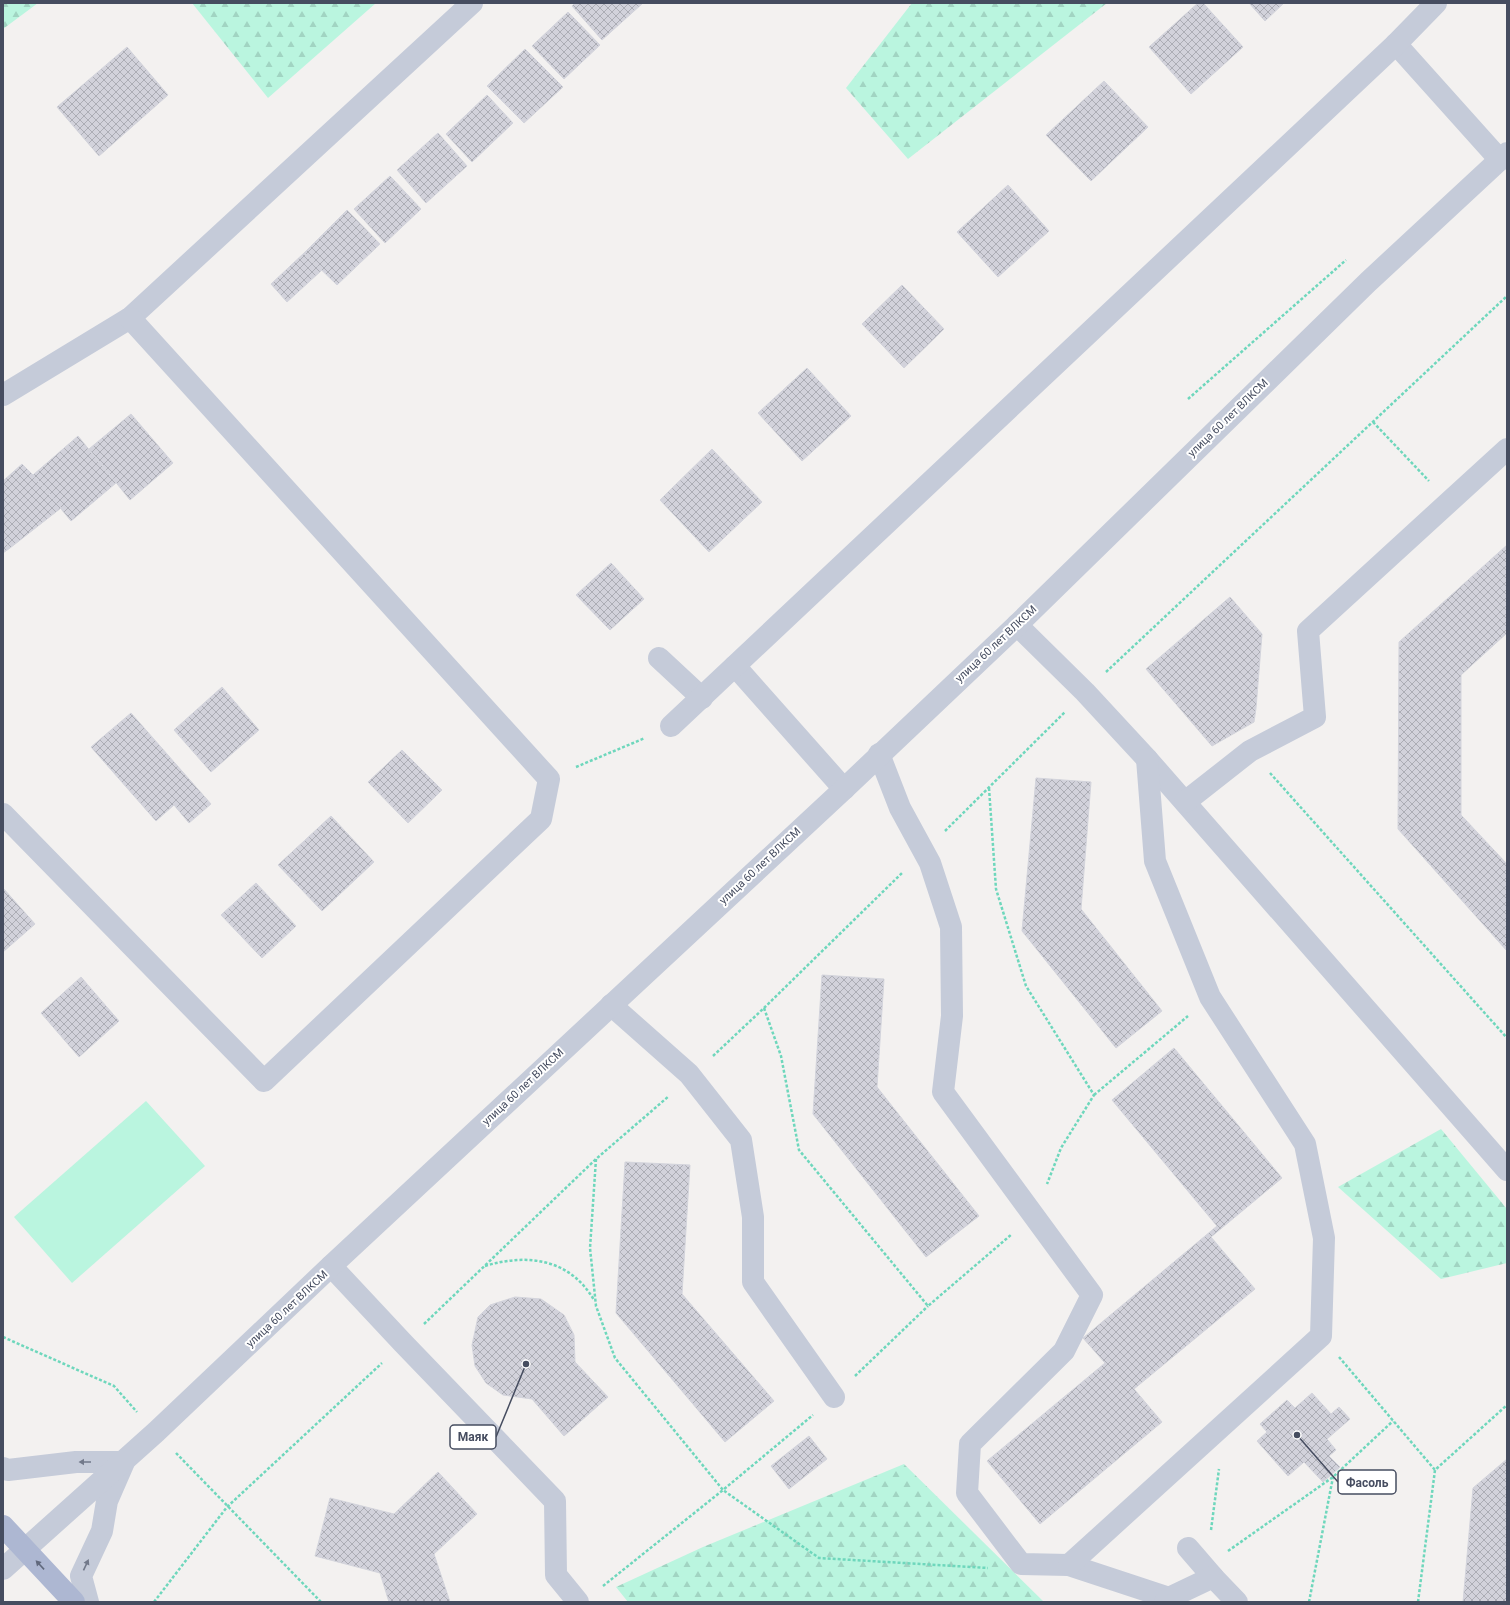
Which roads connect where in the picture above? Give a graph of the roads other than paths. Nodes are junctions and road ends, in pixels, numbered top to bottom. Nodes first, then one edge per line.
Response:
1 (472, 3) edge
2 (1436, 3) edge
3 (1396, 44) junction
4 (1504, 156) edge
5 (130, 318) junction
6 (3, 395) edge
7 (1507, 449) edge
8 (1017, 625) junction
9 (659, 658) dead end
10 (734, 666) junction
11 (702, 698) junction
12 (671, 726) road end
13 (879, 754) junction
14 (1147, 759) junction
15 (844, 789) junction
16 (1185, 802) junction
17 (3, 814) edge
18 (611, 1005) junction
19 (1505, 1165) edge
20 (331, 1266) junction
21 (834, 1396) road end
22 (124, 1462) junction
23 (3, 1468) edge
24 (3, 1526) edge
25 (1188, 1548) dead end
26 (25, 1549) junction
27 (1069, 1565) junction
28 (3, 1569) edge
29 (1209, 1572) junction
30 (1167, 1600) edge
31 (74, 1602) edge
32 (88, 1602) edge
33 (578, 1602) edge
34 (1237, 1602) edge

1 - 5 street
2 - 3 street
3 - 4 street
3 - 10 street
4 - 8 street, улица 60 лет ВЛКСМ
5 - 6 street
5 - 17 street
7 - 16 street
8 - 13 street, улица 60 лет ВЛКСМ
8 - 14 street
9 - 11 street
10 - 11 street
10 - 15 street
11 - 12 street
13 - 15 street, улица 60 лет ВЛКСМ
13 - 27 street
14 - 16 street
14 - 27 street
15 - 18 street, улица 60 лет ВЛКСМ
16 - 19 street
18 - 20 street, улица 60 лет ВЛКСМ
18 - 21 street
20 - 22 street, улица 60 лет ВЛКСМ
20 - 33 street
22 -> 23 street
22 - 26 street, улица 60 лет ВЛКСМ
32 -> 22 street
24 - 26 main road
25 - 29 street
26 - 28 street, улица 60 лет ВЛКСМ
31 -> 26 main road
27 - 30 street
29 - 30 street
29 - 34 street

